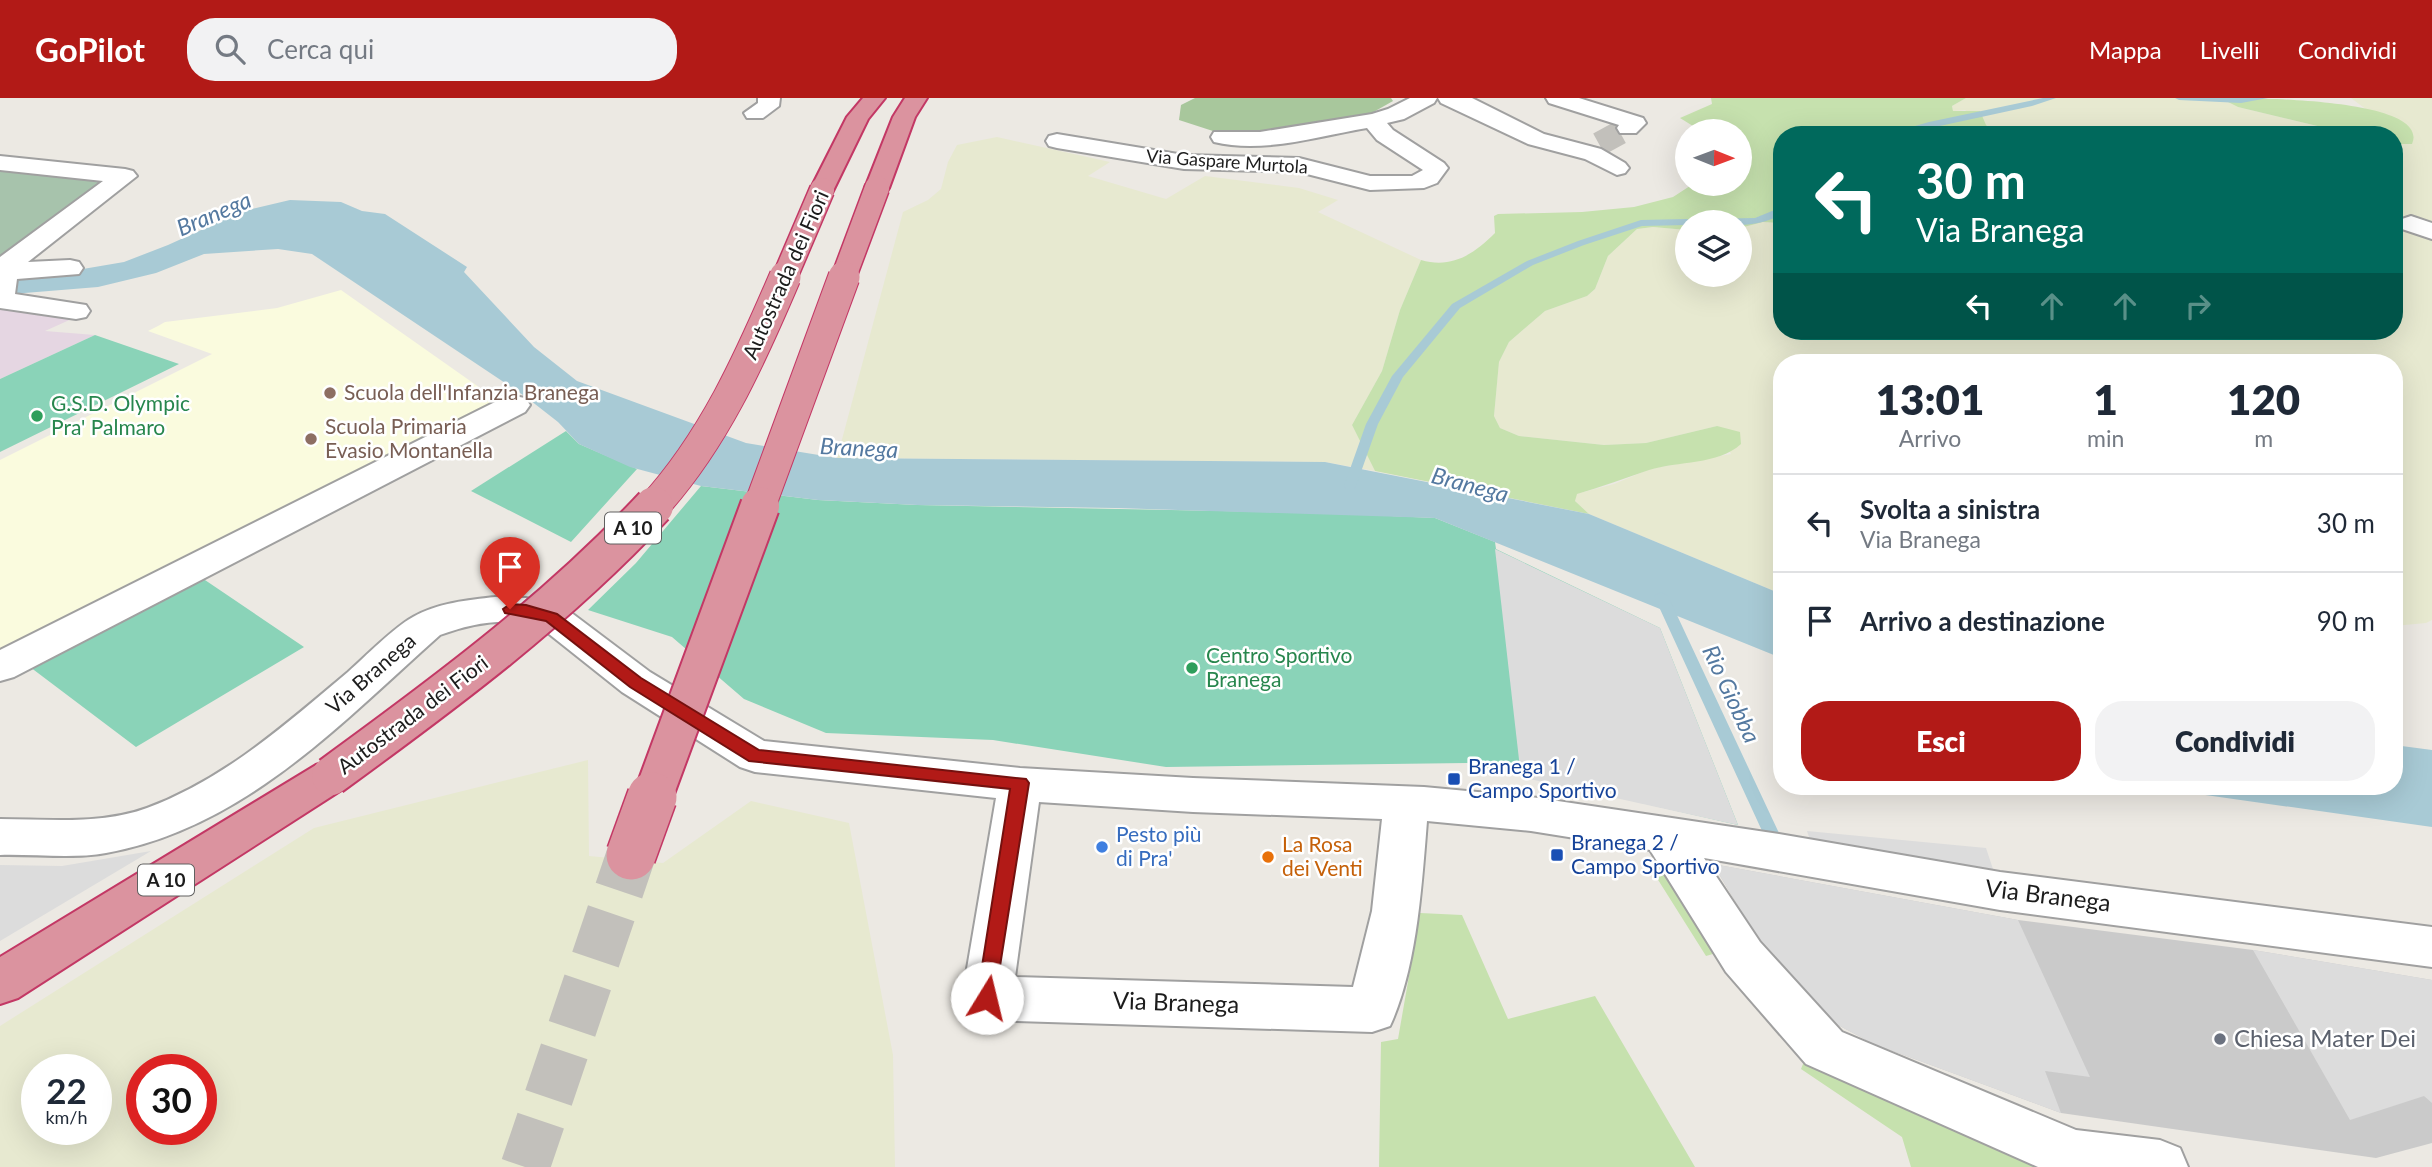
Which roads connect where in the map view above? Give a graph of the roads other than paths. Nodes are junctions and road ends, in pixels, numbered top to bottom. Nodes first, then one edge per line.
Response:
1 (874, 98) edge
2 (916, 98) edge
3 (1426, 98) edge
4 (1449, 98) edge
5 (1557, 98) edge
6 (1373, 120) junction
7 (1078, 126) dead end
8 (1628, 128) dead end
9 (1222, 136) dead end
10 (1057, 141) dead end
11 (1561, 146) junction
12 (1106, 150) junction
13 (0, 163) edge
14 (70, 268) dead end
15 (2, 277) edge
16 (76, 311) dead end
17 (514, 405) dead end
18 (0, 667) edge
19 (1020, 783) junction
20 (1406, 803) junction
21 (1666, 836) junction
22 (0, 837) edge
23 (631, 855) tunnel mouth
24 (2432, 947) edge
25 (0, 983) edge
26 (2160, 1167) edge

1 - 25 highway, Autostrada dei Fiori / A 10, bridge
2 - 23 highway, bridge
3 - 6 street, Via Gaspare Murtola
4 - 11 street
5 - 8 street
6 - 9 street, Via Gaspare Murtola
6 - 12 street, Via Gaspare Murtola
7 - 12 street
10 - 12 street, Via Gaspare Murtola
11 - 11 street
13 - 15 street
14 - 15 street
15 - 16 street
17 - 18 street
19 - 20 street, Via Branega
19 - 20 street, Via Branega
19 - 22 street, Via Branega
20 - 21 street, Via Branega
21 - 24 street, Via Branega
21 - 26 street

